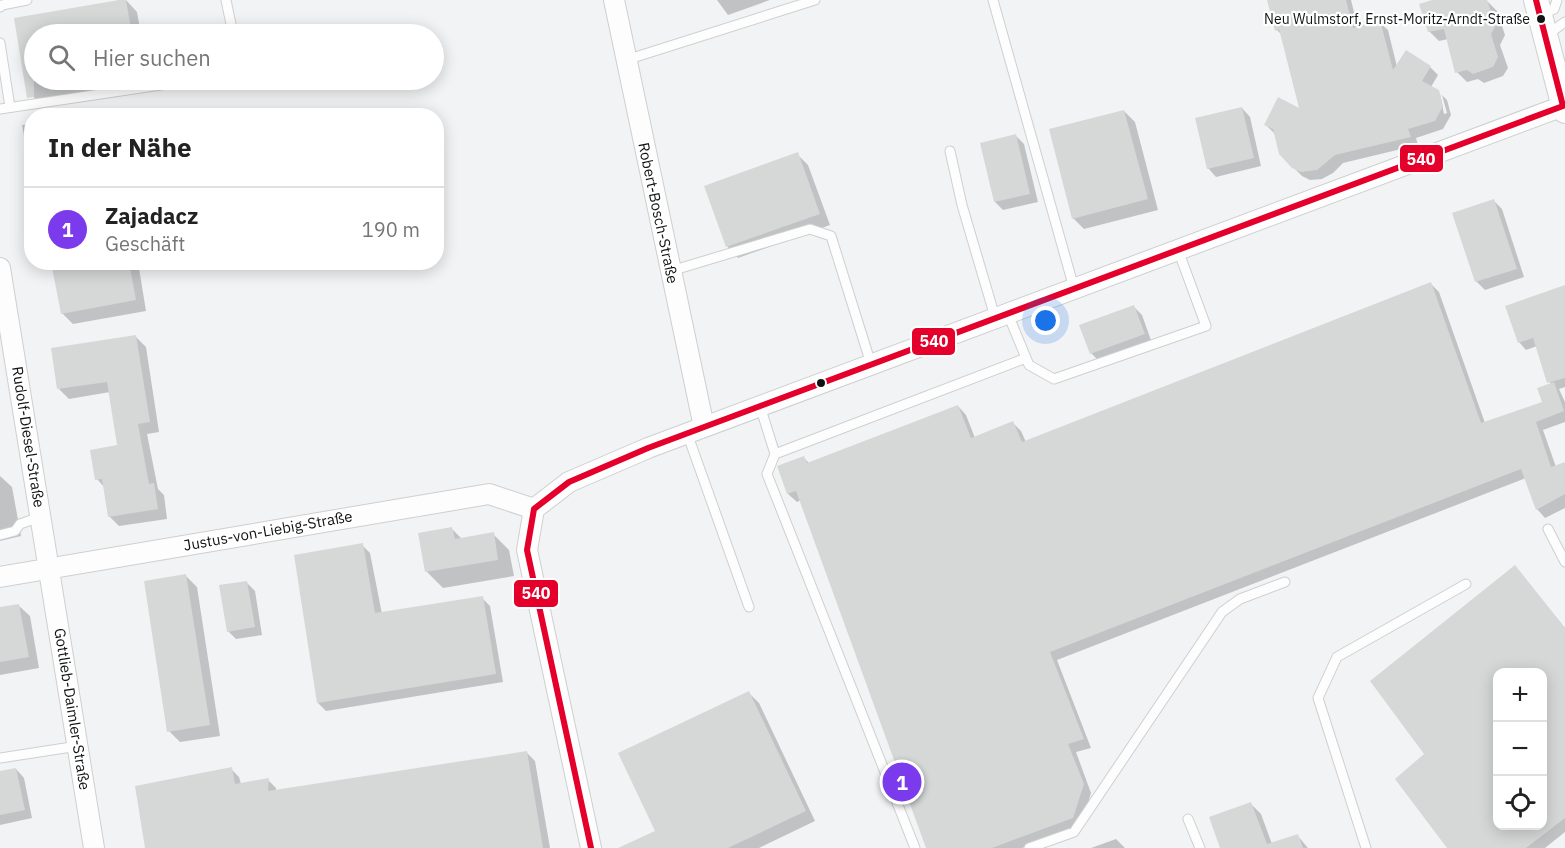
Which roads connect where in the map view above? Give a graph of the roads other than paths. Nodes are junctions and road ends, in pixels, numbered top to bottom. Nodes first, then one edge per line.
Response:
1 (27, 0) edge
2 (226, 0) edge
3 (614, 0) edge
4 (815, 0) edge
5 (993, 0) edge
6 (0, 7) edge
7 (1545, 13) edge
8 (1565, 22) edge
9 (231, 24) edge
10 (0, 43) edge
11 (626, 60) junction
12 (127, 90) edge
13 (5, 108) edge
14 (1564, 109) edge
15 (950, 151) dead end
16 (1178, 249) junction
17 (0, 268) edge
18 (671, 271) junction
19 (1074, 288) junction
20 (1001, 315) junction
21 (1026, 358) junction
22 (871, 364) junction
23 (760, 406) junction
24 (695, 430) junction
25 (775, 454) junction
26 (534, 508) junction
27 (41, 517) junction
28 (1548, 529) dead end
29 (0, 535) edge
30 (1565, 562) edge
31 (49, 570) junction
32 (0, 577) edge
33 (1285, 582) dead end
34 (1466, 584) dead end
35 (749, 606) dead end
36 (78, 746) junction
37 (0, 758) edge
38 (1188, 819) dead end
39 (94, 848) edge
40 (591, 848) edge
41 (915, 848) edge
42 (1029, 848) edge
43 (1200, 848) edge
44 (1366, 848) edge

1 - 6 lane
2 - 9 lane
3 - 11 street, Robert-Bosch-Straße
4 - 11 lane
5 - 19 lane
7 - 8 lane
7 - 14 street
10 - 13 lane
11 - 18 street, Robert-Bosch-Straße
12 - 13 lane
14 - 16 street
15 - 20 lane
16 - 19 street
16 - 21 lane
17 - 27 street, Rudolf-Diesel-Straße
18 - 22 lane
18 - 24 street, Robert-Bosch-Straße
19 - 20 street
20 - 21 lane
20 - 22 street
21 - 25 lane
22 - 23 street
23 - 24 street
23 - 25 lane
24 - 26 street
24 - 35 lane
25 - 41 lane
26 - 31 street, Justus-von-Liebig-Straße
26 - 40 street
27 - 29 lane
27 - 31 street, Rudolf-Diesel-Straße
28 - 30 lane
31 - 32 street, Justus-von-Liebig-Straße
31 - 36 street, Gottlieb-Daimler-Straße
33 - 42 lane
34 - 44 lane
36 - 37 lane
36 - 39 street, Gottlieb-Daimler-Straße
38 - 43 lane

